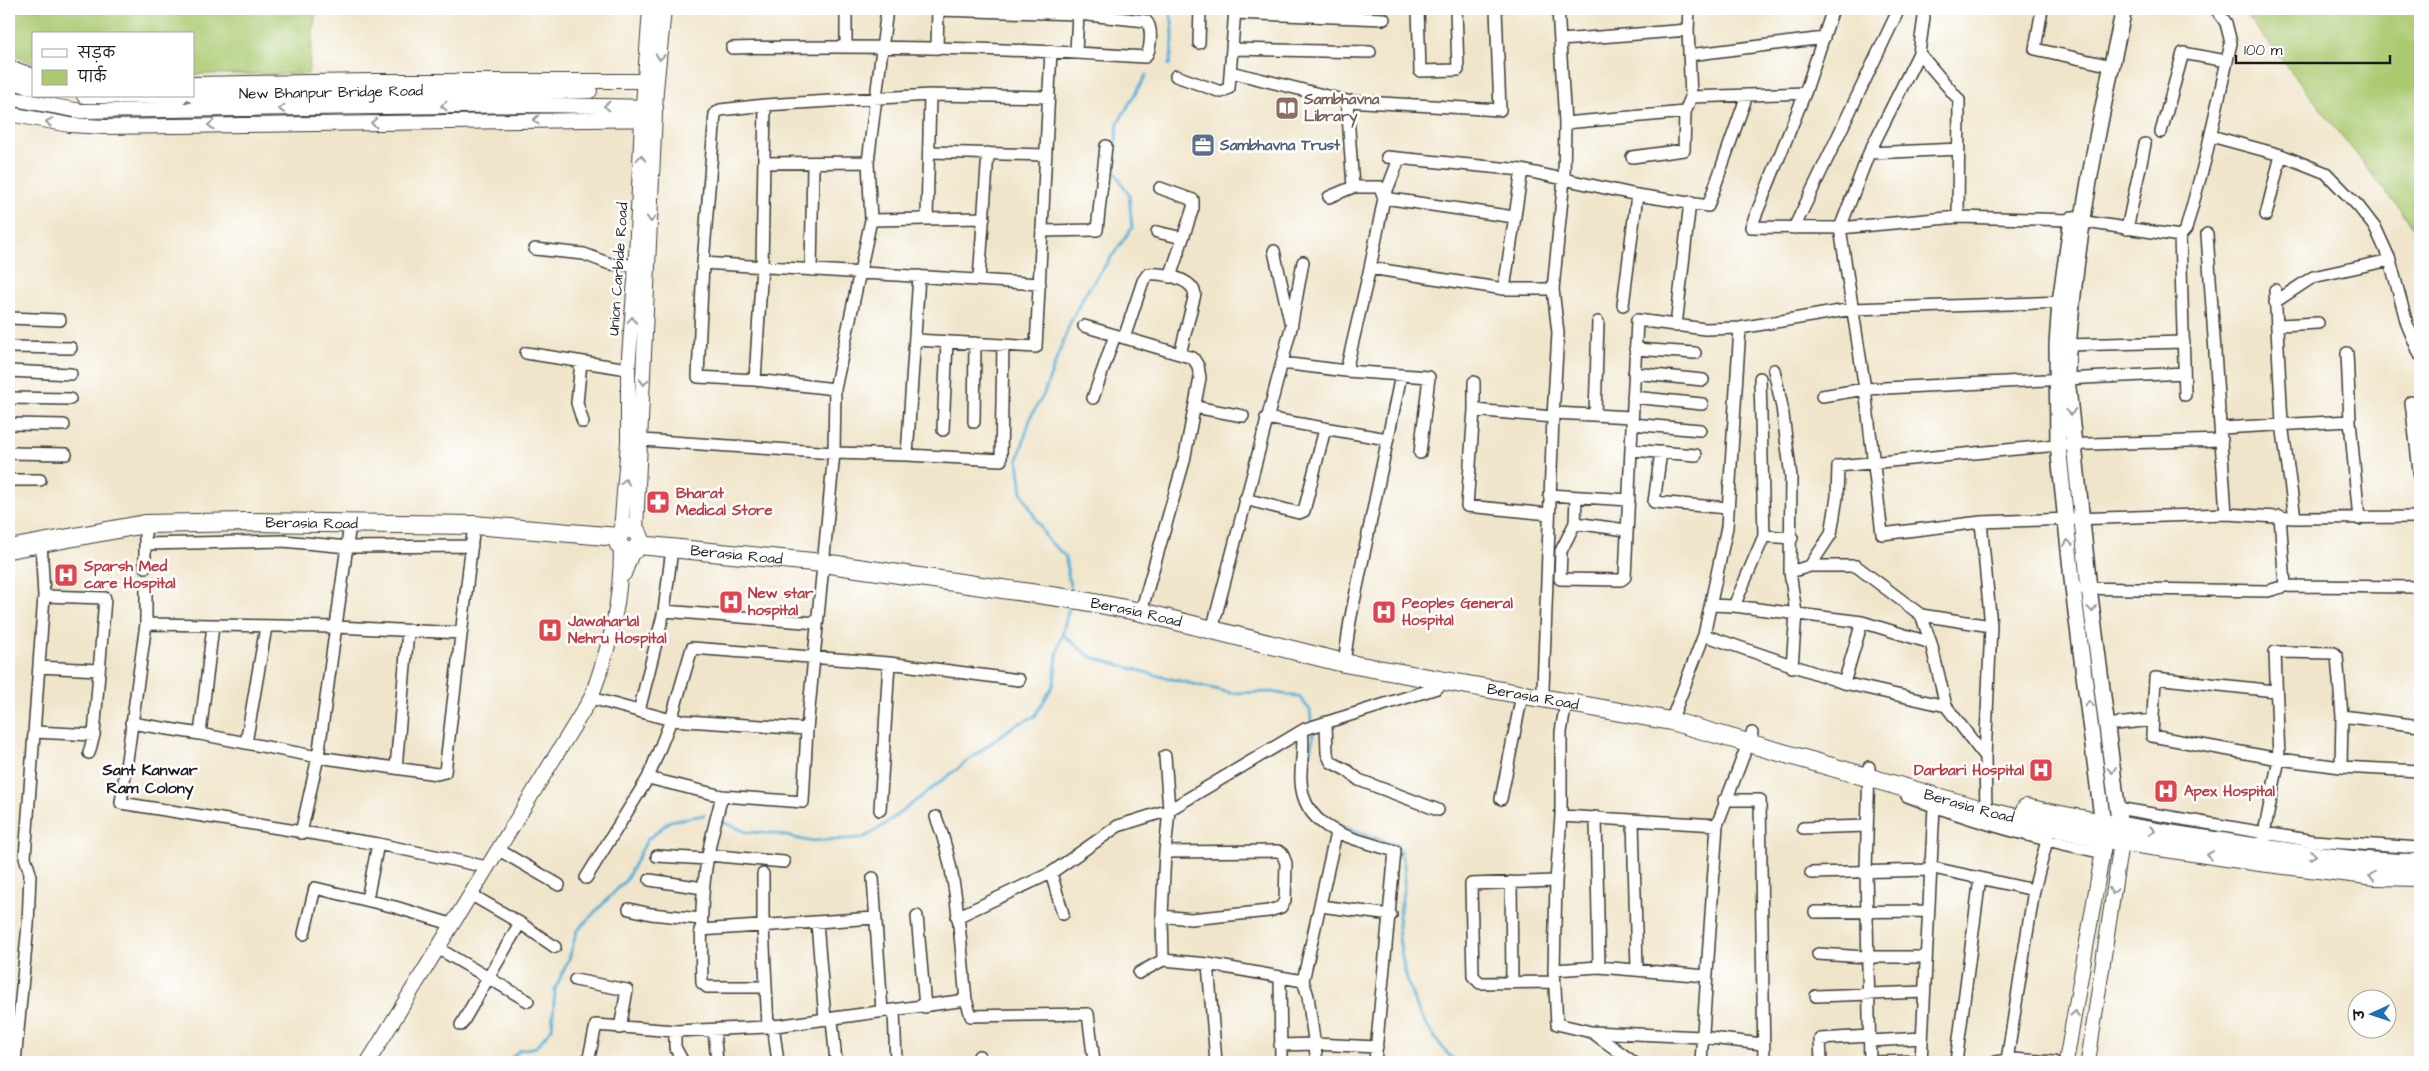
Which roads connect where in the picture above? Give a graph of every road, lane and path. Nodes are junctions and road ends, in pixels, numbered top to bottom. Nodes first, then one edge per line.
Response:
1 (650, 9) edge
2 (664, 9) edge
3 (846, 9) edge
4 (887, 9) edge
5 (938, 9) edge
6 (1200, 9) edge
7 (1418, 9) edge
8 (1456, 9) edge
9 (1496, 9) edge
10 (1558, 9) edge
11 (1689, 9) edge
12 (1833, 9) edge
13 (1899, 9) edge
14 (1923, 9) edge
15 (2042, 9) edge
16 (2114, 9) edge
17 (2124, 9) edge
18 (2216, 9) edge
19 (1235, 11) edge
20 (1078, 14) junction
21 (1384, 19) dead end
22 (1688, 30) junction
23 (1824, 38) junction
24 (1561, 40) junction
25 (1199, 43) dead end
26 (846, 46) junction
27 (937, 47) junction
28 (732, 48) dead end
29 (882, 48) junction
30 (1233, 49) junction
31 (1051, 51) junction
32 (1076, 51) junction
33 (1370, 52) dead end
34 (1919, 53) junction
35 (1689, 55) junction
36 (2226, 61) junction
37 (2104, 64) junction
38 (9, 67) edge
39 (1232, 72) junction
40 (32, 75) edge
41 (1176, 76) dead end
42 (9, 82) edge
43 (195, 84) edge
44 (651, 86) junction
45 (32, 88) edge
46 (1806, 93) junction
47 (930, 95) junction
48 (1747, 95) junction
49 (195, 96) edge
50 (1049, 97) junction
51 (1691, 97) junction
52 (2100, 97) junction
53 (9, 98) edge
54 (876, 98) junction
55 (1347, 100) junction
56 (765, 105) junction
57 (1685, 112) junction
58 (649, 113) junction
59 (9, 114) edge
60 (1565, 123) junction
61 (2161, 132) dead end
62 (2210, 136) junction
63 (2146, 144) dead end
64 (1106, 146) dead end
65 (1959, 150) junction
66 (930, 152) junction
67 (988, 153) junction
68 (1869, 153) junction
69 (1046, 155) junction
70 (2280, 155) junction
71 (1632, 156) dead end
72 (1387, 157) dead end
73 (1399, 159) junction
74 (868, 162) junction
75 (764, 163) junction
76 (813, 164) junction
77 (1522, 170) junction
78 (1564, 179) junction
79 (1353, 187) junction
80 (1160, 188) dead end
81 (1637, 195) junction
82 (1329, 197) dead end
83 (1384, 198) junction
84 (1690, 202) junction
85 (2266, 216) dead end
86 (1514, 217) junction
87 (1958, 217) junction
88 (927, 218) junction
89 (984, 218) junction
90 (871, 220) junction
91 (2077, 221) junction
92 (1794, 228) junction
93 (1840, 228) junction
94 (2128, 229) junction
95 (1042, 231) junction
96 (1157, 232) dead end
97 (2207, 234) dead end
98 (2180, 236) junction
99 (1183, 238) junction
100 (535, 249) dead end
101 (1274, 251) dead end
102 (2390, 260) junction
103 (1303, 262) dead end
104 (703, 263) junction
105 (636, 265) junction
106 (762, 266) junction
107 (1370, 268) junction
108 (811, 270) junction
109 (858, 274) junction
110 (919, 276) junction
111 (1170, 277) junction
112 (979, 280) junction
113 (1040, 284) junction
114 (1504, 289) junction
115 (1553, 289) junction
116 (2066, 302) junction
117 (1623, 306) dead end
118 (1852, 309) junction
119 (9, 318) edge
120 (60, 320) dead end
121 (1598, 322) dead end
122 (2318, 323) dead end
123 (2278, 325) junction
124 (1084, 326) dead end
125 (1676, 326) junction
126 (1291, 328) junction
127 (1740, 328) junction
128 (1119, 337) junction
129 (916, 340) junction
130 (948, 342) junction
131 (2184, 342) junction
132 (975, 343) junction
133 (1003, 345) junction
134 (2067, 345) junction
135 (9, 346) edge
136 (71, 348) dead end
137 (1635, 349) junction
138 (526, 353) dead end
139 (1696, 353) dead end
140 (2347, 353) dead end
141 (1180, 354) junction
142 (2420, 355) edge
143 (581, 362) junction
144 (1282, 363) junction
145 (628, 369) junction
146 (1774, 370) dead end
147 (9, 371) edge
148 (1346, 371) junction
149 (1634, 372) junction
150 (2184, 373) junction
151 (71, 374) dead end
152 (1401, 375) junction
153 (1760, 378) dead end
154 (2061, 378) junction
155 (754, 380) junction
156 (1703, 380) dead end
157 (1474, 382) dead end
158 (835, 389) junction
159 (1865, 389) junction
160 (2186, 395) dead end
161 (1822, 396) dead end
162 (1633, 397) junction
163 (9, 398) edge
164 (1093, 398) dead end
165 (70, 399) dead end
166 (2411, 402) dead end
167 (1702, 404) dead end
168 (1194, 407) junction
169 (1474, 410) junction
170 (1595, 414) junction
171 (1553, 415) junction
172 (1243, 416) dead end
173 (1266, 418) junction
174 (1632, 421) junction
175 (2350, 421) junction
176 (583, 422) dead end
177 (974, 422) dead end
178 (9, 424) edge
179 (2282, 424) junction
180 (64, 425) dead end
181 (2221, 428) junction
182 (1325, 429) junction
183 (943, 430) dead end
184 (1700, 430) dead end
185 (1386, 439) junction
186 (642, 440) junction
187 (2222, 440) junction
188 (2417, 443) edge
189 (2074, 444) junction
190 (2058, 445) junction
191 (1631, 450) junction
192 (1661, 452) junction
193 (9, 453) edge
194 (1420, 453) dead end
195 (66, 454) dead end
196 (834, 454) junction
197 (907, 454) junction
198 (1696, 454) dead end
199 (1874, 462) junction
200 (2420, 479) edge
201 (9, 480) edge
202 (40, 480) dead end
203 (1549, 495) junction
204 (1576, 498) junction
205 (1246, 499) junction
206 (1629, 500) junction
207 (1728, 508) junction
208 (1549, 514) junction
209 (2226, 514) junction
210 (2280, 516) junction
211 (2420, 517) edge
212 (2083, 518) junction
213 (2295, 518) junction
214 (2066, 519) junction
215 (2359, 519) junction
216 (1981, 522) junction
217 (1575, 523) junction
218 (145, 524) junction
219 (350, 524) junction
220 (474, 525) junction
221 (1626, 530) junction
222 (1764, 536) junction
223 (1792, 538) junction
224 (630, 540) junction
225 (41, 542) junction
226 (145, 544) junction
227 (472, 546) junction
228 (348, 547) junction
229 (9, 549) edge
230 (672, 549) junction
231 (823, 558) junction
232 (1810, 566) junction
233 (146, 567) dead end
234 (1790, 572) junction
235 (1547, 578) junction
236 (1560, 578) junction
237 (146, 586) dead end
238 (2285, 586) junction
239 (2420, 587) edge
240 (2073, 588) junction
241 (2089, 588) junction
242 (44, 596) junction
243 (1711, 605) junction
244 (1734, 606) junction
245 (1142, 608) junction
246 (664, 611) junction
247 (1796, 613) junction
248 (1920, 614) junction
249 (1862, 622) junction
250 (146, 624) junction
251 (817, 624) junction
252 (1214, 625) junction
253 (213, 626) junction
254 (1991, 626) junction
255 (266, 627) junction
256 (336, 627) junction
257 (408, 631) junction
258 (461, 632) junction
259 (1704, 636) junction
260 (1931, 643) junction
261 (813, 658) junction
262 (1345, 658) junction
263 (889, 663) junction
264 (39, 667) junction
265 (1792, 667) junction
266 (99, 670) junction
267 (2092, 672) junction
268 (1019, 680) dead end
269 (1444, 681) junction
270 (1844, 683) junction
271 (2275, 691) junction
272 (1542, 693) junction
273 (1522, 695) junction
274 (591, 698) junction
275 (1566, 702) junction
276 (1946, 706) junction
277 (639, 711) junction
278 (1673, 716) junction
279 (2342, 716) junction
280 (671, 720) junction
281 (2153, 720) junction
282 (131, 723) junction
283 (1323, 725) junction
284 (2106, 725) junction
285 (2420, 726) edge
286 (806, 729) junction
287 (1304, 730) junction
288 (35, 732) junction
289 (200, 734) junction
290 (94, 735) junction
291 (1750, 737) junction
292 (246, 743) junction
293 (89, 753) dead end
294 (1165, 756) dead end
295 (318, 757) junction
296 (1984, 757) junction
297 (2279, 759) junction
298 (2341, 767) junction
299 (396, 768) junction
300 (2420, 771) edge
301 (1868, 774) junction
302 (648, 778) junction
303 (722, 796) junction
304 (1501, 799) dead end
305 (1724, 800) junction
306 (1986, 805) junction
307 (1934, 807) junction
308 (2117, 808) junction
309 (880, 810) dead end
310 (1169, 810) junction
311 (1438, 810) dead end
312 (936, 816) dead end
313 (1561, 816) junction
314 (1596, 818) junction
315 (1633, 821) junction
316 (1717, 824) junction
317 (1866, 826) junction
318 (2050, 827) junction
319 (1803, 828) dead end
320 (301, 833) junction
321 (1336, 833) junction
322 (2111, 837) junction
323 (2262, 840) junction
324 (378, 844) junction
325 (2420, 848) edge
326 (499, 850) junction
327 (1165, 852) junction
328 (657, 856) dead end
329 (707, 857) junction
330 (784, 862) dead end
331 (2420, 863) edge
332 (486, 867) junction
333 (1866, 870) junction
334 (1934, 870) junction
335 (1051, 873) junction
336 (1811, 873) dead end
337 (763, 874) dead end
338 (2420, 877) edge
339 (586, 878) dead end
340 (873, 878) dead end
341 (1980, 878) junction
342 (650, 880) dead end
343 (1556, 881) junction
344 (1511, 882) junction
345 (559, 885) dead end
346 (703, 888) junction
347 (2034, 890) junction
348 (470, 894) junction
349 (367, 899) junction
350 (1320, 906) junction
351 (629, 909) dead end
352 (1866, 911) junction
353 (1928, 911) junction
354 (1815, 912) dead end
355 (1063, 914) dead end
356 (1391, 915) junction
357 (917, 916) dead end
358 (1162, 916) junction
359 (957, 917) junction
360 (874, 918) junction
361 (520, 923) junction
362 (817, 923) junction
363 (451, 924) junction
364 (701, 925) junction
365 (762, 926) junction
366 (304, 934) dead end
367 (555, 947) dead end
368 (439, 949) junction
369 (1818, 954) dead end
370 (1926, 956) junction
371 (1866, 957) junction
372 (1163, 960) junction
373 (1208, 964) junction
374 (1600, 967) junction
375 (1554, 970) junction
376 (1637, 970) junction
377 (1139, 973) dead end
378 (1706, 976) junction
379 (1280, 977) junction
380 (489, 979) junction
381 (575, 980) dead end
382 (1303, 981) junction
383 (1512, 982) junction
384 (1554, 982) junction
385 (765, 987) junction
386 (1924, 992) junction
387 (1868, 995) junction
388 (1816, 996) dead end
389 (966, 1000) junction
390 (528, 1001) dead end
391 (925, 1007) junction
392 (888, 1011) junction
393 (829, 1019) junction
394 (461, 1026) dead end
395 (771, 1026) junction
396 (620, 1028) junction
397 (714, 1030) junction
398 (675, 1031) junction
399 (1591, 1032) junction
400 (1702, 1037) junction
401 (1870, 1038) junction
402 (1922, 1038) junction
403 (1314, 1044) junction
404 (1762, 1044) junction
405 (1280, 1045) junction
406 (1377, 1047) junction
407 (2002, 1061) edge
408 (16, 1062) edge
409 (368, 1062) edge
410 (588, 1062) edge
411 (683, 1062) edge
412 (717, 1062) edge
413 (778, 1062) edge
414 (836, 1062) edge
415 (896, 1062) edge
416 (1094, 1062) edge
417 (1216, 1062) edge
418 (1281, 1062) edge
419 (1317, 1062) edge
420 (1375, 1062) edge
421 (1633, 1062) edge
422 (1700, 1062) edge
423 (1764, 1062) edge
424 (1821, 1062) edge
425 (1871, 1062) edge
426 (1921, 1062) edge
427 (1956, 1062) edge
428 (2054, 1062) edge
429 (2066, 1062) edge
430 (2088, 1062) edge

1 - 44 street, Union Carbide Road
2 -> 44 street, Union Carbide Road
3 - 26 street
4 - 29 street
5 - 20 street
5 - 27 street
6 - 25 street
7 - 8 street
9 - 55 street
10 - 24 street
11 - 22 street
12 - 23 street
13 - 92 street
14 - 34 street
15 - 37 street
16 - 37 main road
17 - 52 main road
18 - 36 street
19 - 21 street
19 - 30 street
20 - 32 street
20 - 32 street
22 - 24 street
22 - 35 street
23 - 35 street
23 - 46 street
24 - 60 street
26 - 28 street
26 - 29 street
27 - 29 street
27 - 31 street
29 - 54 street
30 - 33 street
30 - 39 street
31 - 32 street
31 - 50 street
34 - 65 street
34 - 68 street
35 - 51 street
36 - 61 street
36 - 62 street
37 - 52 main road
38 - 40 street
39 - 41 street
39 - 55 street
42 - 45 street
43 - 44 street
44 - 49 street, New Bhanpur Bridge Road
44 - 58 street, Union Carbide Road
46 - 48 street
46 - 92 street
47 - 50 street
47 - 54 street
47 - 66 street
48 - 51 street
48 - 84 street
50 - 69 street
51 - 57 street
52 - 91 main road
58 -> 53 street, New Bhanpur Bridge Road
54 - 56 street
54 - 74 street
55 - 79 street
56 - 75 street
56 - 104 street
57 - 60 street
57 - 71 street
58 -> 59 street
105 -> 58 street, Union Carbide Road
58 -> 186 street, Union Carbide Road
60 - 78 street
62 - 70 street
62 - 98 street
63 - 94 street
64 - 95 street
65 - 68 street
65 - 87 street
66 - 67 street
66 - 88 street
67 - 69 street
67 - 89 street
68 - 93 street
69 - 95 street
70 - 85 street
70 - 102 street
72 - 73 street
73 - 77 street
73 - 83 street
74 - 76 street
74 - 90 street
75 - 76 street
75 - 106 street
76 - 108 street
77 - 78 street
77 - 86 street
78 - 81 street
78 - 115 street
79 - 82 street
79 - 83 street
80 - 99 street
81 - 84 street
81 - 117 street
83 - 86 street
83 - 107 street
84 - 125 street
86 - 114 street
87 - 91 street
87 - 93 street
88 - 89 street
88 - 90 street
89 - 112 street
90 - 109 street
91 - 94 street
91 - 116 main road
92 - 93 street
93 - 118 street
94 - 98 street
95 - 113 street
96 - 99 street
97 - 181 street
98 - 131 street
99 - 111 street
100 - 105 street
101 - 126 street
102 - 123 street
102 - 142 street
103 - 126 street
104 - 106 street
104 - 155 street
145 -> 105 street, Union Carbide Road
106 - 108 street
106 - 155 street
107 - 114 street
107 - 148 street
108 - 109 street
109 - 110 street
109 - 158 street
110 - 112 street
110 - 129 street
111 - 128 street
111 - 141 street
112 - 113 street
113 - 133 street
114 - 115 street
115 - 171 street
116 - 118 street
116 - 134 main road
116 - 154 main road
118 - 127 street
118 - 159 street
119 - 120 street
121 - 170 street
122 - 123 street
123 - 179 street
124 - 128 street
125 - 127 street
125 - 137 street
126 - 144 street
127 - 207 street
128 - 141 street
128 - 164 street
129 - 130 street
129 - 197 street
130 - 132 street
130 - 183 street
131 - 134 street
131 - 150 street
132 - 133 street
132 - 177 street
133 - 197 street
134 - 154 main road
135 - 136 street
137 - 139 street
137 - 149 street
138 - 143 street
140 - 175 street
141 - 168 street
143 - 145 street
143 - 176 street
144 - 148 street
144 - 173 street
224 -> 145 street, Union Carbide Road
146 - 223 street
147 - 151 street
148 - 152 street
149 - 156 street
149 - 162 street
150 - 154 street
150 - 160 street
152 - 185 street
152 - 194 street
153 - 222 street
154 - 159 street
154 -> 189 main road
154 - 190 main road
155 - 158 street
157 - 169 street
158 - 196 street
159 - 161 street
159 - 199 street
162 - 167 street
162 - 174 street
163 - 165 street
166 - 188 street
168 - 172 street
168 - 245 street
169 - 171 street
169 - 208 street
170 - 171 street
170 - 174 street
171 - 203 street
173 - 182 street
173 - 205 street
174 - 184 street
174 - 191 street
175 - 179 street
175 - 215 street
178 - 180 street
179 - 181 street
179 - 213 street
181 - 187 street
182 - 185 street
182 - 205 street
185 - 262 street
186 - 196 street
186 - 224 street, Union Carbide Road
187 - 189 street
187 - 209 street
188 - 200 street
189 - 190 street
189 - 212 main road
190 - 199 street
190 - 214 main road
191 - 192 street
191 - 206 street
192 - 198 street
192 - 207 street
193 - 195 street
196 - 197 street
196 - 231 street
199 - 216 street
199 - 232 street
201 - 202 street
203 - 204 street
203 - 208 street
204 - 206 street
204 - 217 street
205 - 252 street
206 - 221 street
207 - 243 street
208 - 235 street
209 - 210 street
209 - 212 street
210 - 213 street
210 - 238 street
211 - 215 street
212 - 214 street
212 - 241 main road
213 - 215 street
214 - 216 street
240 -> 214 main road
216 - 254 street
217 - 221 street
217 - 236 street
218 - 219 main road, Berasia Road
218 - 225 main road, Berasia Road
218 - 226 street
219 - 220 main road, Berasia Road
219 - 228 street
220 - 224 main road, Berasia Road
220 - 227 street
221 - 236 street
222 - 223 street
222 - 244 street
223 - 234 street
224 - 230 main road, Berasia Road
224 - 231 main road, Berasia Road
224 - 274 street
225 - 229 main road, Berasia Road
225 - 242 street
226 - 228 street
226 - 233 street
227 - 228 street
227 - 258 street
228 - 256 street
230 - 231 main road, Berasia Road
230 - 246 street
231 - 245 main road, Berasia Road
231 - 251 street
232 - 234 street
232 - 248 street
234 - 247 street
235 - 236 street
235 - 272 street
237 - 250 street
238 - 239 street
238 - 241 street
240 - 241 street
240 - 267 main road
241 -> 267 main road
242 - 264 street
242 - 266 street
243 - 244 street
243 - 259 street
244 - 247 street
245 - 252 main road, Berasia Road
246 - 251 street
246 - 277 street
247 - 249 street
247 - 265 street
248 - 254 street
248 - 260 street
249 - 260 street
249 - 270 street
250 - 253 street
250 - 282 street
251 - 261 street
252 - 262 main road, Berasia Road
253 - 255 street
253 - 289 street
254 - 296 street
255 - 256 street
255 - 292 street
256 - 257 street
256 - 295 street
257 - 258 street
257 - 299 street
258 - 299 street
259 - 265 street
259 - 278 street
260 - 276 street
261 - 263 street
261 - 280 street
261 - 286 street
262 - 269 main road, Berasia Road
262 - 272 main road, Berasia Road
263 - 268 street
263 - 309 street
264 - 266 street
264 - 288 street
265 - 270 street
266 - 290 street
267 - 284 main road
322 -> 267 main road
269 - 273 main road, Berasia Road
269 - 283 street
270 - 276 street
271 - 279 street
271 - 281 street
271 - 297 street
272 - 273 main road, Berasia Road
272 - 275 main road, Berasia Road
272 - 278 main road, Berasia Road
273 - 304 street
274 - 277 street
274 - 326 street
275 - 278 main road, Berasia Road
275 - 313 street
276 - 296 street
277 - 280 street
278 - 291 main road, Berasia Road
279 - 285 street
279 - 298 street
280 - 286 street
280 - 302 street
281 - 284 street
281 - 297 street
282 - 289 street
282 - 320 street
283 - 287 street
283 - 311 street
284 -> 308 main road
286 - 303 street
287 - 310 street
287 - 321 street
288 - 290 street
288 - 408 street
289 - 292 street
290 - 293 street
291 - 301 main road, Berasia Road
291 - 305 street
292 - 295 street
294 - 310 street
295 - 299 street
295 - 320 street
296 - 306 street
297 - 298 street
297 - 323 street
298 - 300 street
301 - 306 main road, Berasia Road
301 - 307 street
301 - 317 street
302 - 303 street
302 - 339 street
303 - 329 street
305 - 316 street
305 - 404 street
306 - 318 main road, Berasia Road
307 - 318 street
307 - 334 street
308 - 322 main road
308 - 323 street
310 - 327 street
310 - 335 street
312 - 359 street
313 - 314 street
313 - 343 street
314 - 315 street
314 - 374 street
315 - 316 street
315 - 376 street
316 - 378 street
317 - 319 street
317 - 333 street
318 - 322 main road, Berasia Road
318 - 347 street
320 - 324 street
321 - 350 street
321 - 356 street
322 -> 323 main road, Berasia Road
338 -> 322 main road, Berasia Road
429 -> 322 street
322 -> 430 street
323 - 325 street
323 -> 331 main road, Berasia Road
324 - 332 street
324 - 349 street
326 - 332 street
326 - 345 street
327 - 358 street
327 - 358 street
328 - 329 street
329 - 330 street
329 - 346 street
332 - 348 street
333 - 334 street
333 - 336 street
333 - 352 street
334 - 341 street
334 - 353 street
335 - 355 street
335 - 359 street
337 - 365 street
340 - 360 street
341 - 347 street
341 - 427 street
342 - 346 street
343 - 344 street
343 - 375 street
344 - 383 street
344 - 383 street
346 - 364 street
347 - 407 street
348 - 361 street
348 - 363 street
349 - 363 street
349 - 366 street
350 - 356 street
350 - 382 street
351 - 364 street
352 - 353 street
352 - 354 street
352 - 371 street
353 - 370 street
356 - 406 street
357 - 391 street
358 - 372 street
359 - 389 street
360 - 362 street
360 - 392 street
361 - 367 street
361 - 380 street
362 - 365 street
362 - 393 street
363 - 368 street
364 - 365 street
364 - 385 street
365 - 385 street
368 - 380 street
368 - 409 street
369 - 371 street
370 - 371 street
370 - 386 street
371 - 387 street
372 - 373 street
372 - 377 street
373 - 379 street
373 - 417 street
374 - 375 street
374 - 376 street
375 - 384 street
376 - 378 street
378 - 400 street
379 - 382 street
379 - 405 street
380 - 390 street
380 - 394 street
381 - 396 street
382 - 403 street
383 - 384 street
384 - 399 street
385 - 395 street
386 - 387 street
386 - 402 street
387 - 388 street
387 - 401 street
389 - 391 street
389 - 416 street
391 - 392 street
392 - 393 street
392 - 415 street
393 - 395 street
393 - 414 street
395 - 397 street
395 - 413 street
396 - 398 street
396 - 410 street
397 - 398 street
397 - 412 street
398 - 411 street
399 - 400 street
399 - 421 street
400 - 404 street
400 - 422 street
401 - 402 street
401 - 424 street
401 - 425 street
402 - 426 street
403 - 405 street
403 - 406 street
403 - 419 street
404 - 423 street
405 - 418 street
406 - 420 street
407 - 428 street
425 - 426 street

